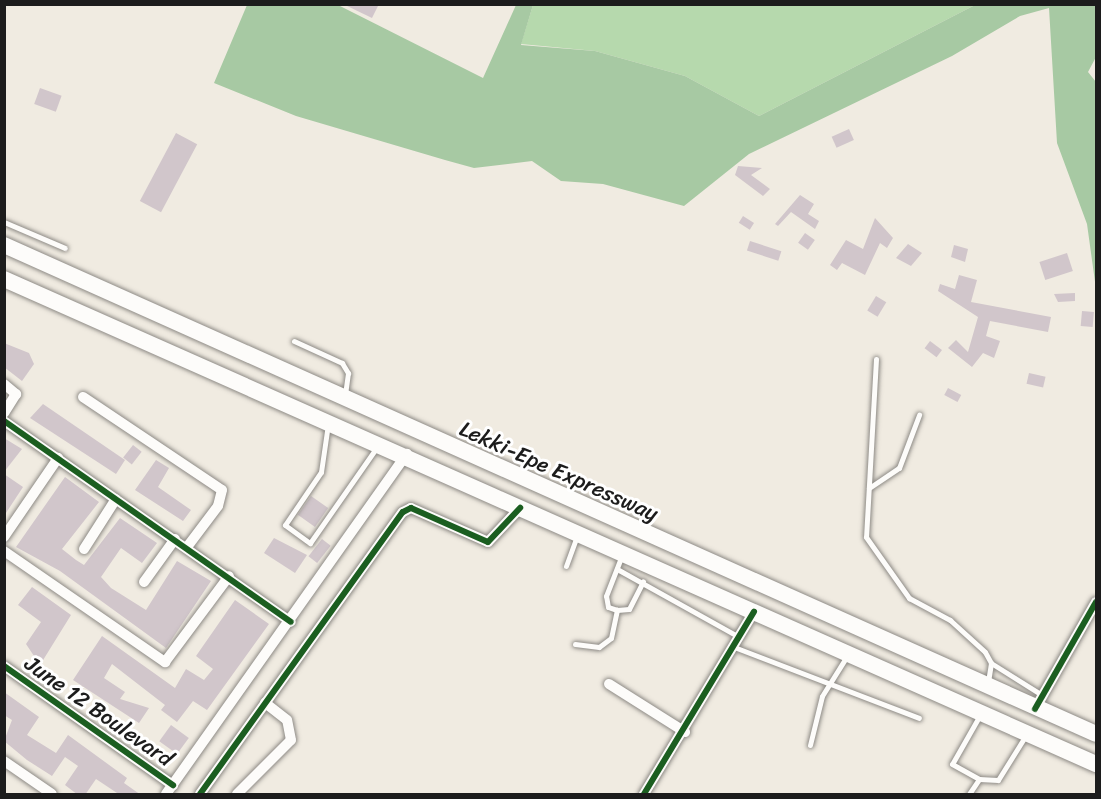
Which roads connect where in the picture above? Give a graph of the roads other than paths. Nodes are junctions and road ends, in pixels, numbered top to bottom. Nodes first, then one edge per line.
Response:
1 (4, 222) edge
2 (4, 245) edge
3 (66, 248) dead end
4 (4, 279) edge
5 (294, 341) dead end
6 (876, 359) dead end
7 (4, 384) edge
8 (83, 397) dead end
9 (344, 400) junction
10 (4, 413) edge
11 (919, 415) dead end
12 (328, 420) junction
13 (4, 421) edge
14 (381, 442) junction
15 (407, 454) junction
16 (58, 458) junction
17 (869, 488) junction
18 (116, 499) junction
19 (520, 508) junction
20 (577, 534) junction
21 (4, 537) edge
22 (175, 539) junction
23 (187, 547) junction
24 (84, 549) dead end
25 (4, 550) edge
26 (620, 561) junction
27 (566, 566) dead end
28 (229, 576) junction
29 (144, 582) dead end
30 (643, 582) junction
31 (1096, 602) edge
32 (617, 610) junction
33 (754, 612) junction
34 (291, 622) junction
35 (737, 643) junction
36 (575, 644) dead end
37 (848, 654) junction
38 (991, 663) junction
39 (4, 666) edge
40 (829, 683) junction
41 (609, 684) dead end
42 (987, 688) junction
43 (1039, 702) junction
44 (265, 703) junction
45 (981, 713) junction
46 (919, 718) dead end
47 (685, 732) junction
48 (1027, 733) junction
49 (1096, 734) edge
50 (810, 745) dead end
51 (4, 761) edge
52 (1096, 765) edge
53 (979, 779) junction
54 (170, 790) edge
55 (52, 795) edge
56 (200, 795) edge
57 (237, 795) edge
58 (644, 795) edge
59 (969, 795) edge

1 - 3 lane
2 - 9 highway, Lekki-Epe Expressway
4 - 12 highway
5 - 9 lane
6 - 17 lane
7 - 10 street
8 - 23 street
9 - 42 highway, Lekki-Epe Expressway
11 - 17 lane
12 - 14 highway
12 - 14 lane
13 - 16 street
14 - 15 highway
15 - 19 highway
15 - 34 street
16 - 18 street
16 - 21 street
17 - 38 lane
18 - 22 street
18 - 24 street
19 - 20 highway
19 - 44 street
20 - 26 highway
20 - 27 lane
22 - 23 street
22 - 29 street
23 - 28 street
25 - 28 street
26 - 30 lane
26 - 32 lane
26 - 33 highway
28 - 34 street
30 - 32 lane
30 - 35 lane
31 - 43 street
32 - 36 lane
33 - 35 street
33 - 37 highway
34 - 54 street
35 - 40 lane
35 - 47 street
37 - 40 lane
37 - 45 highway
38 - 42 lane
38 - 43 lane
39 - 54 street, June 12 Boulevard
40 - 46 lane
40 - 50 lane
41 - 47 street
42 - 43 highway, Lekki-Epe Expressway
43 - 49 highway, Lekki-Epe Expressway
44 - 56 street
44 - 57 street
45 - 48 highway
45 - 53 lane
47 - 58 street
48 - 52 highway
48 - 53 lane
51 - 55 street
53 - 59 lane

